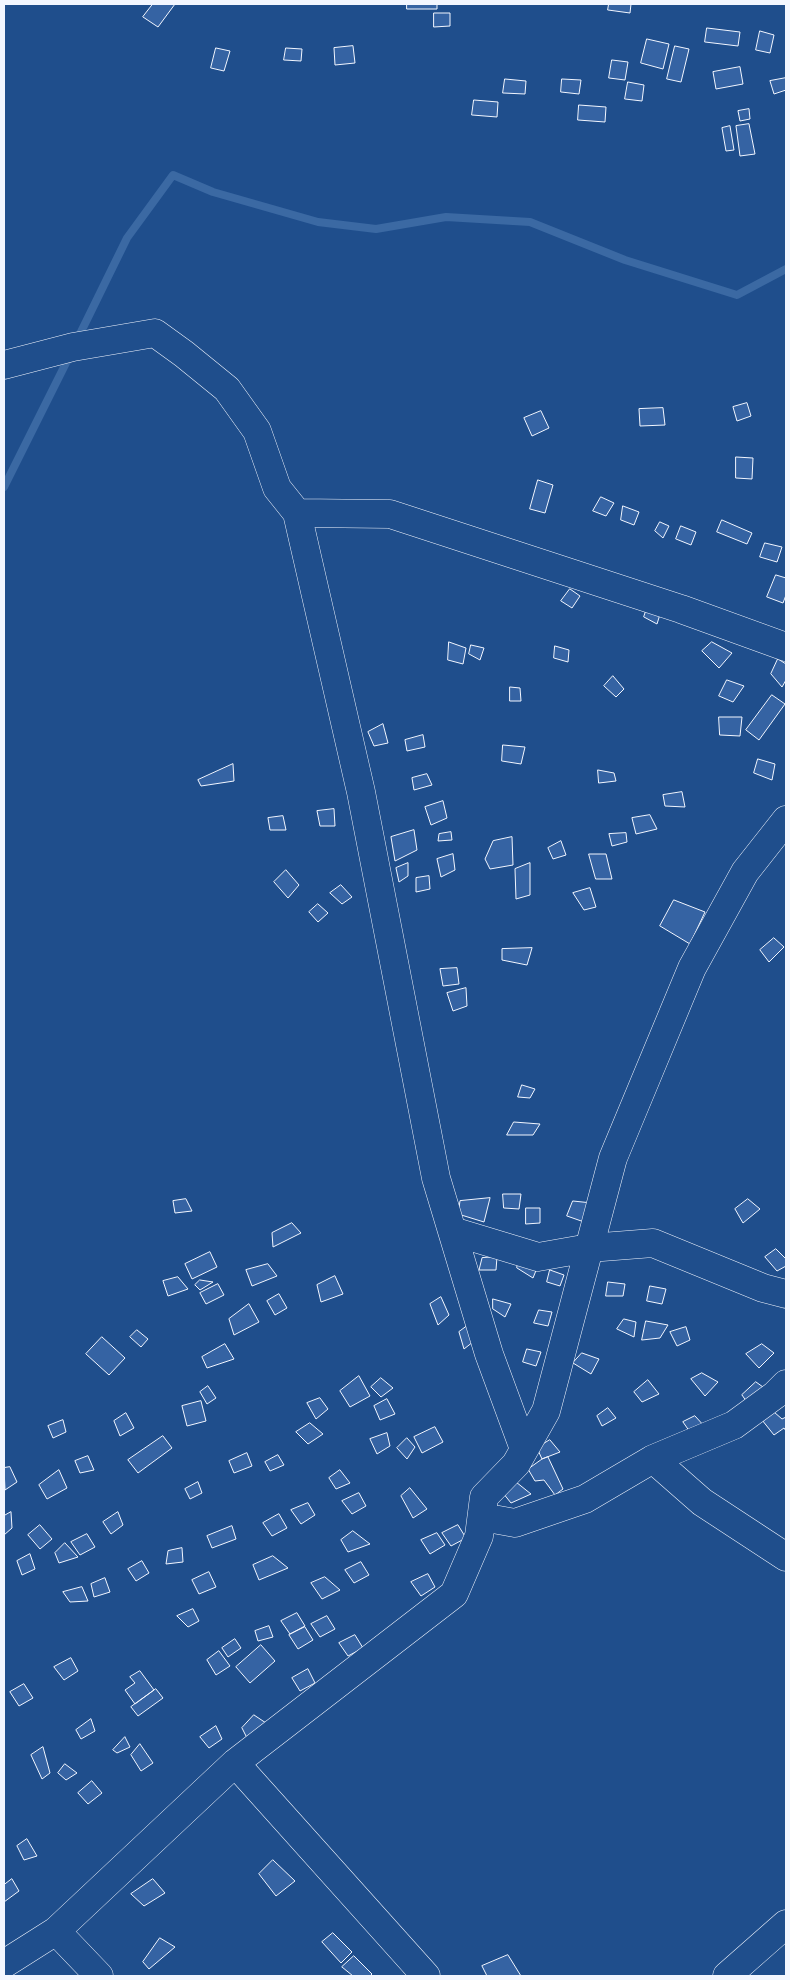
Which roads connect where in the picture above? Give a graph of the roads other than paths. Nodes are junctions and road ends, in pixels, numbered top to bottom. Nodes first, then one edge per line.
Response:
1 (4, 365) edge
2 (297, 513) junction
3 (786, 647) edge
4 (786, 820) edge
5 (452, 1232) junction
6 (589, 1248) junction
7 (786, 1294) edge
8 (786, 1384) edge
9 (524, 1449) junction
10 (653, 1459) junction
11 (482, 1517) junction
12 (786, 1557) edge
13 (235, 1763) junction
14 (786, 1924) edge
15 (56, 1931) junction
16 (4, 1964) edge
17 (99, 1976) edge
18 (426, 1976) edge
19 (727, 1976) edge

1 - 2 street
2 - 3 street
2 - 5 street
4 - 6 street
5 - 6 street
5 - 9 street
6 - 7 street
6 - 9 street
8 - 10 street
9 - 11 street
10 - 11 street
10 - 12 street
11 - 13 street
13 - 15 street
13 - 18 street
14 - 19 street
15 - 16 street
15 - 17 street

